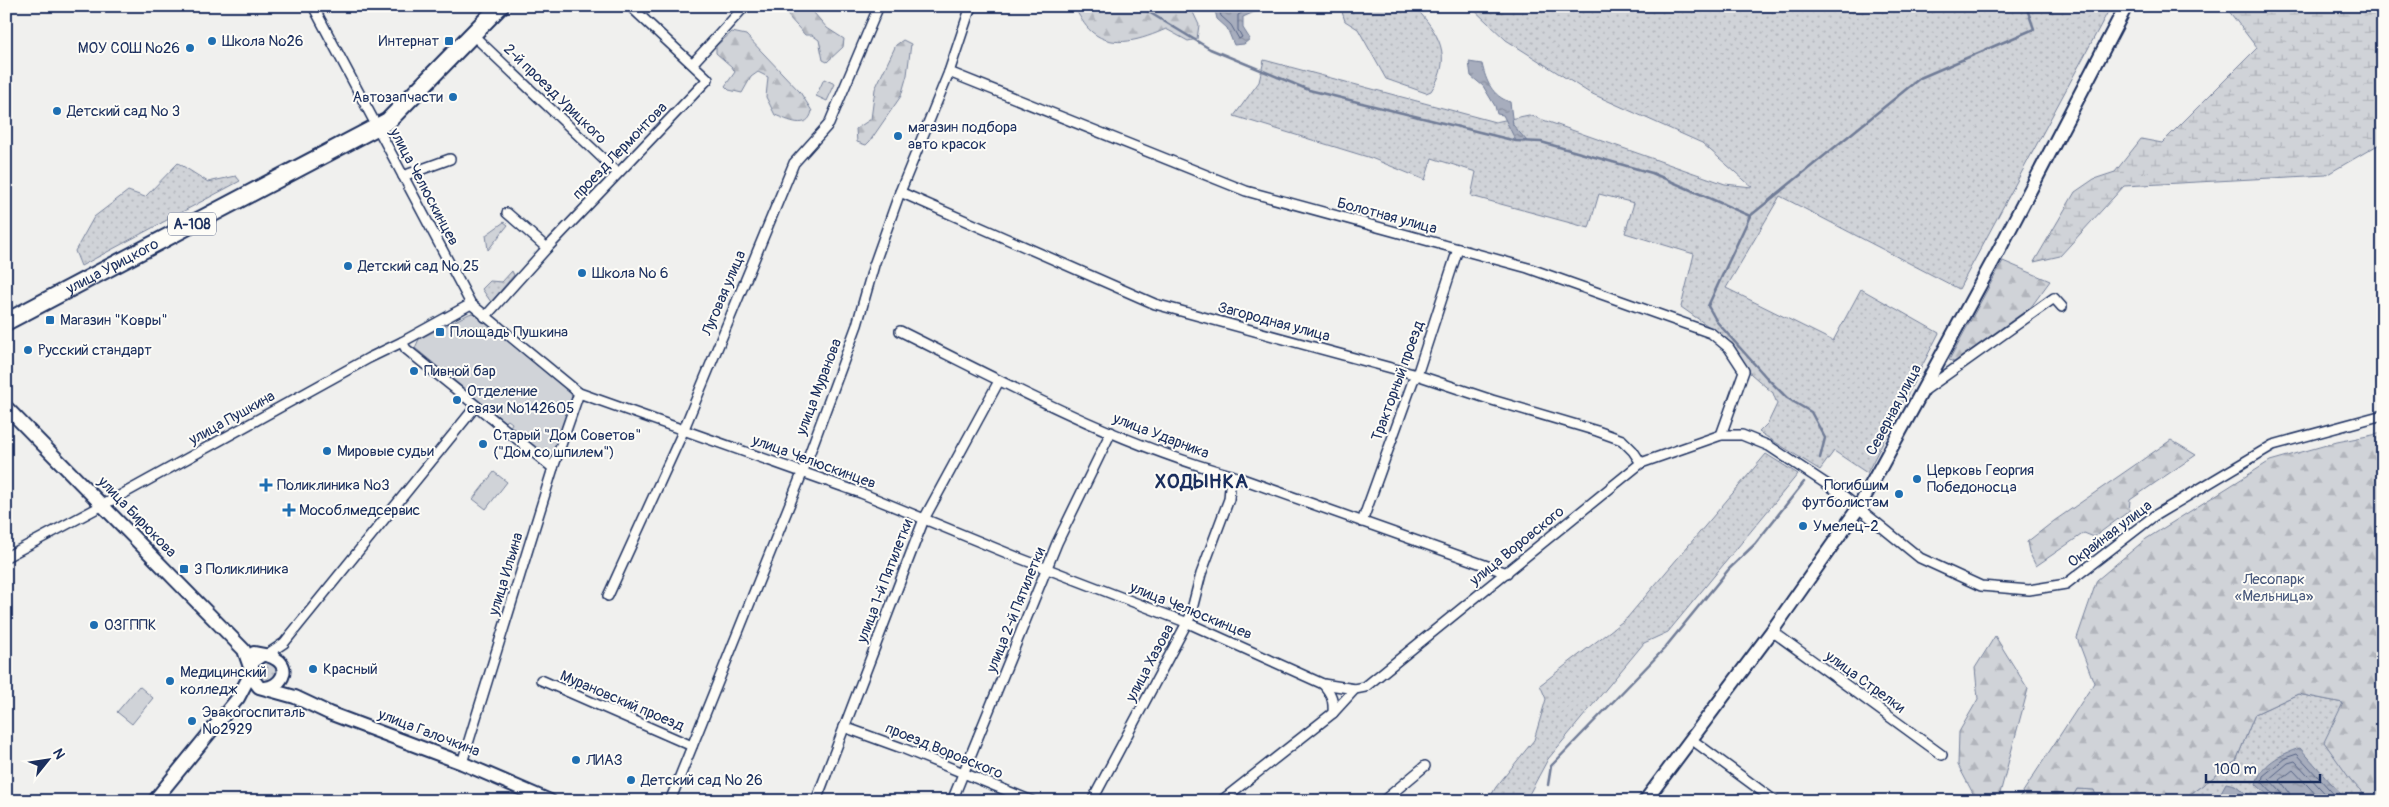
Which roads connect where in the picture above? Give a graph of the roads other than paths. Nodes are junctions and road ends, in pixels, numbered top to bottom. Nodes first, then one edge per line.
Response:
1 (313, 6) edge
2 (488, 6) edge
3 (500, 6) edge
4 (630, 6) edge
5 (745, 6) edge
6 (971, 6) edge
7 (2126, 6) edge
8 (878, 8) dead end
9 (473, 35) junction
10 (692, 63) junction
11 (950, 72) junction
12 (376, 126) junction
13 (450, 159) dead end
14 (618, 173) junction
15 (403, 176) junction
16 (900, 192) junction
17 (508, 213) dead end
18 (547, 248) junction
19 (1458, 249) junction
20 (471, 304) junction
21 (2062, 307) dead end
22 (485, 317) junction
23 (6, 322) edge
24 (900, 331) dead end
25 (402, 342) junction
26 (1417, 375) junction
27 (999, 380) junction
28 (579, 393) junction
29 (1921, 393) junction
30 (476, 406) junction
31 (6, 407) edge
32 (2383, 415) edge
33 (682, 429) junction
34 (1111, 432) junction
35 (1721, 435) junction
36 (1641, 463) junction
37 (553, 468) junction
38 (803, 471) junction
39 (1231, 475) junction
40 (103, 505) junction
41 (1859, 507) junction
42 (924, 519) junction
43 (1362, 522) junction
44 (6, 557) edge
45 (1048, 569) junction
46 (1506, 573) junction
47 (608, 596) dead end
48 (1188, 623) junction
49 (1772, 631) junction
50 (284, 643) junction
51 (244, 650) junction
52 (264, 655) junction
53 (282, 667) junction
54 (250, 671) junction
55 (541, 680) dead end
56 (1323, 684) junction
57 (262, 688) junction
58 (1355, 689) junction
59 (295, 697) junction
60 (238, 698) junction
61 (1333, 712) junction
62 (844, 727) junction
63 (1692, 739) junction
64 (692, 746) junction
65 (1942, 755) dead end
66 (462, 763) junction
67 (1425, 766) dead end
68 (964, 773) junction
69 (6, 797) edge
70 (8, 801) edge
71 (154, 801) edge
72 (550, 801) edge
73 (670, 801) edge
74 (816, 801) edge
75 (952, 801) edge
76 (1032, 801) edge
77 (1092, 801) edge
78 (1221, 801) edge
79 (1383, 801) edge
80 (1645, 801) edge
81 (1775, 801) edge

1 - 12 street, улица Челюскинцев
2 - 12 highway, улица Урицкого / А-108
3 - 9 highway, улица Урицкого / А-108
4 - 10 street
5 - 10 street
6 - 11 street, улица Муранова
7 - 29 street, Северная улица
8 - 33 street, Луговая улица
9 - 12 highway, улица Урицкого / А-108
9 - 14 street, 2-й проезд Урицкого
10 - 14 street, проезд Лермонтова
11 - 16 street, улица Муранова
11 - 19 street, Болотная улица
12 - 15 street, улица Челюскинцев
12 - 23 highway, улица Урицкого / А-108
13 - 15 street
14 - 18 street, проезд Лермонтова
15 - 20 street, улица Челюскинцев
16 - 26 street, Загородная улица
16 - 38 street, улица Муранова
17 - 18 street
18 - 22 street, проезд Лермонтова
19 - 26 street, Тракторный проезд
19 - 35 street, Болотная улица
20 - 22 street, улица Челюскинцев
20 - 25 street, улица Пушкина
21 - 29 street
22 - 28 street, улица Челюскинцев
24 - 27 street, улица Ударника
25 - 30 street
25 - 40 street, улица Пушкина
26 - 36 street, Загородная улица
26 - 43 street, Тракторный проезд
27 - 34 street, улица Ударника
27 - 42 street, улица 1-й Пятилетки
28 - 33 street, улица Челюскинцев
28 - 37 street, улица Ильина
29 - 41 street, Северная улица
30 - 37 street
30 - 50 street
31 - 40 street, улица Бирюкова
32 - 41 street, Окрайная улица
33 - 38 street, улица Челюскинцев
33 - 47 street, Луговая улица
34 - 39 street, улица Ударника
34 - 45 street, улица 2-й Пятилетки
35 - 36 street, улица Воровского
35 - 41 street, улица Воровского
36 - 46 street, улица Воровского
37 - 66 street, улица Ильина
38 - 42 street, улица Челюскинцев
38 - 64 street, улица Муранова
39 - 43 street, улица Ударника
39 - 48 street, улица Хазова
40 - 44 street, улица Пушкина
40 - 51 street, улица Бирюкова
41 - 49 street, Северная улица
42 - 45 street, улица Челюскинцев
42 - 62 street, улица 1-й Пятилетки
43 - 46 street, улица Ударника
45 - 48 street, улица Челюскинцев
45 - 68 street, улица 2-й Пятилетки
46 - 58 street, улица Воровского
48 - 56 street, улица Челюскинцев
48 - 77 street, улица Хазова
49 - 63 street, Северная улица
49 - 65 street, улица Стрелки
50 - 52 street
50 - 53 street
51 - 52 street
51 - 54 street
52 - 53 street
52 - 54 street
53 - 57 street
53 - 59 street
54 - 57 street
54 - 60 street
55 - 64 street, Мурановский проезд
56 - 58 street, улица Челюскинцев
56 - 61 street
57 - 59 street, улица Галочкина
57 - 60 street
58 - 61 street, улица Воровского
59 - 66 street, улица Галочкина
60 - 71 street
61 - 78 street, улица Воровского
62 - 68 street, проезд Воровского
62 - 74 street, улица 1-й Пятилетки
63 - 80 street, Северная улица
63 - 81 street
64 - 73 street, улица Муранова
66 - 72 street, улица Галочкина
67 - 79 street
68 - 75 street, улица 2-й Пятилетки
68 - 76 street, проезд Воровского
69 - 70 street

